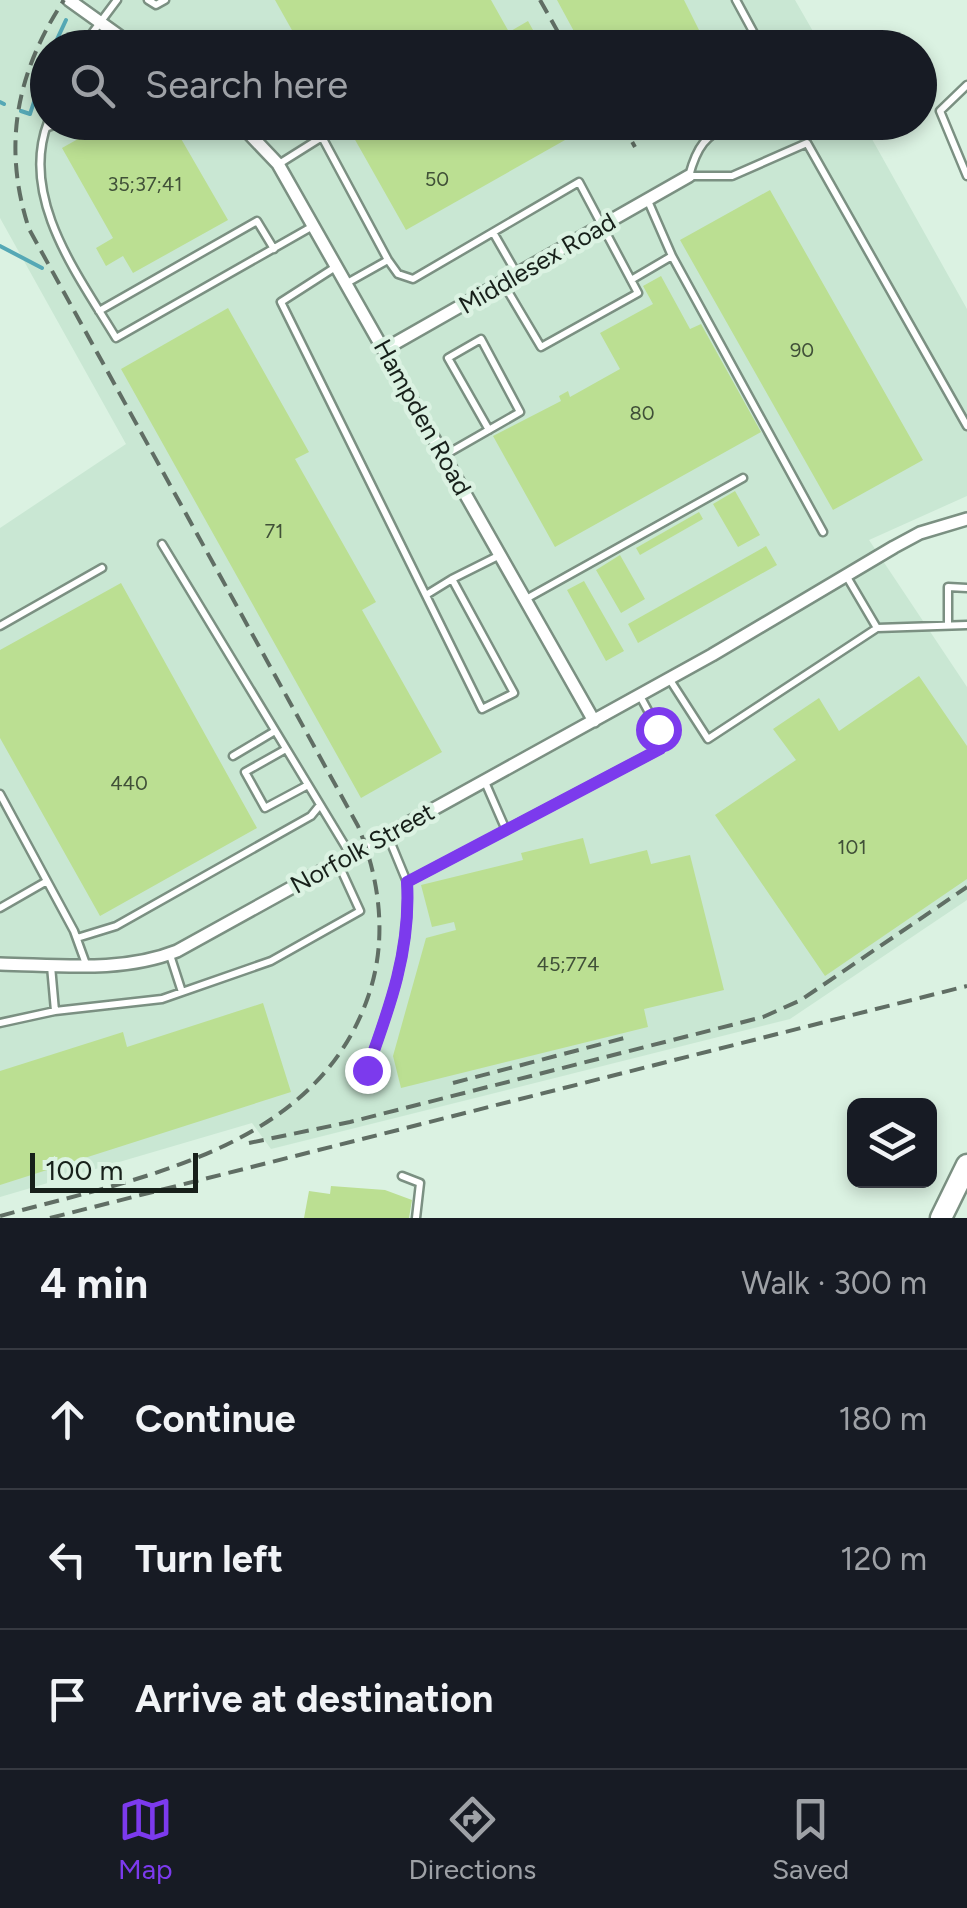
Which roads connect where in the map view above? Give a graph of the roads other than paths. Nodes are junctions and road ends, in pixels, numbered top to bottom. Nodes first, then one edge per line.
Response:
1 (68, 0) edge
2 (118, 0) edge
3 (148, 0) edge
4 (165, 0) edge
5 (736, 0) edge
6 (100, 22) junction
7 (94, 30) edge
8 (111, 30) edge
9 (752, 30) edge
10 (967, 85) edge
11 (41, 140) edge
12 (255, 140) edge
13 (317, 140) edge
14 (324, 140) edge
15 (703, 140) edge
16 (278, 164) junction
17 (689, 176) junction
18 (967, 176) edge
19 (648, 200) junction
20 (603, 225) junction
21 (314, 226) junction
22 (494, 234) junction
23 (274, 249) junction
24 (672, 256) junction
25 (388, 260) junction
26 (337, 266) junction
27 (517, 274) junction
28 (631, 281) junction
29 (502, 282) junction
30 (347, 283) junction
31 (100, 310) junction
32 (385, 349) junction
33 (967, 426) edge
34 (489, 430) junction
35 (444, 456) junction
36 (743, 478) dead end
37 (967, 519) edge
38 (822, 532) dead end
39 (162, 544) dead end
40 (500, 555) junction
41 (102, 568) dead end
42 (846, 575) junction
43 (452, 579) junction
44 (967, 588) edge
45 (426, 595) junction
46 (524, 600) junction
47 (948, 624) junction
48 (967, 625) edge
49 (0, 626) edge
50 (877, 628) junction
51 (669, 679) junction
52 (640, 695) junction
53 (594, 721) junction
54 (275, 731) junction
55 (286, 749) junction
56 (233, 756) dead end
57 (484, 781) junction
58 (308, 785) junction
59 (0, 794) edge
60 (320, 805) junction
61 (506, 830) junction
62 (387, 834) junction
63 (350, 854) junction
64 (337, 861) junction
65 (47, 881) junction
66 (407, 882) junction
67 (0, 908) edge
68 (77, 938) junction
69 (170, 954) junction
70 (0, 964) edge
71 (50, 965) junction
72 (86, 966) junction
73 (182, 992) junction
74 (55, 1011) junction
75 (0, 1024) edge
76 (367, 1070) dead end
77 (967, 1165) edge
78 (402, 1176) dead end
79 (416, 1218) edge
80 (940, 1218) edge

1 - 6 street
2 - 6 lane
3 - 4 lane
5 - 9 lane
6 - 7 lane
6 - 8 street
10 - 18 lane
11 - 31 lane
12 - 16 street, Hampden Road
13 - 16 lane
14 - 25 lane
15 - 17 lane
16 - 21 street, Hampden Road
17 - 19 street, Middlesex Road
17 - 33 lane
19 - 20 street, Middlesex Road
19 - 24 lane
20 - 22 lane
20 - 27 street, Middlesex Road
20 - 28 lane
21 - 23 lane
21 - 26 street, Hampden Road
22 - 25 lane
22 - 27 lane
23 - 31 lane
23 - 31 lane
24 - 28 lane
24 - 38 lane
25 - 30 lane
26 - 30 street, Hampden Road
26 - 45 lane
27 - 29 street, Middlesex Road
28 - 29 lane
29 - 32 street, Middlesex Road
30 - 32 street, Hampden Road
32 - 35 street, Hampden Road
34 - 34 lane
34 - 35 lane
35 - 40 street, Hampden Road
36 - 46 lane
37 - 42 street, Norfolk Street
39 - 54 lane
40 - 43 lane
40 - 46 street, Hampden Road
41 - 49 lane
42 - 50 lane
42 - 51 street, Norfolk Street
43 - 45 lane
43 - 45 lane
44 - 47 lane
46 - 53 street, Hampden Road
47 - 48 lane
47 - 50 lane
50 - 51 lane
51 - 52 street, Norfolk Street
52 - 53 street, Norfolk Street
52 - 61 lane
53 - 57 street, Norfolk Street
54 - 55 lane
54 - 56 lane
55 - 58 lane
55 - 58 lane
57 - 61 lane
57 - 62 street, Norfolk Street
58 - 60 lane
59 - 65 lane
60 - 63 lane
60 - 68 lane
61 - 66 lane
62 - 63 street, Norfolk Street
62 - 66 lane
63 - 64 street, Norfolk Street
64 - 69 street, Norfolk Street
64 - 73 lane
65 - 67 lane
65 - 68 lane
66 - 76 lane
68 - 72 lane
69 - 72 street, Norfolk Street
69 - 73 lane
70 - 71 street, Norfolk Street
71 - 72 street, Norfolk Street
71 - 74 lane
73 - 74 lane
74 - 75 lane
77 - 80 highway
78 - 79 lane

